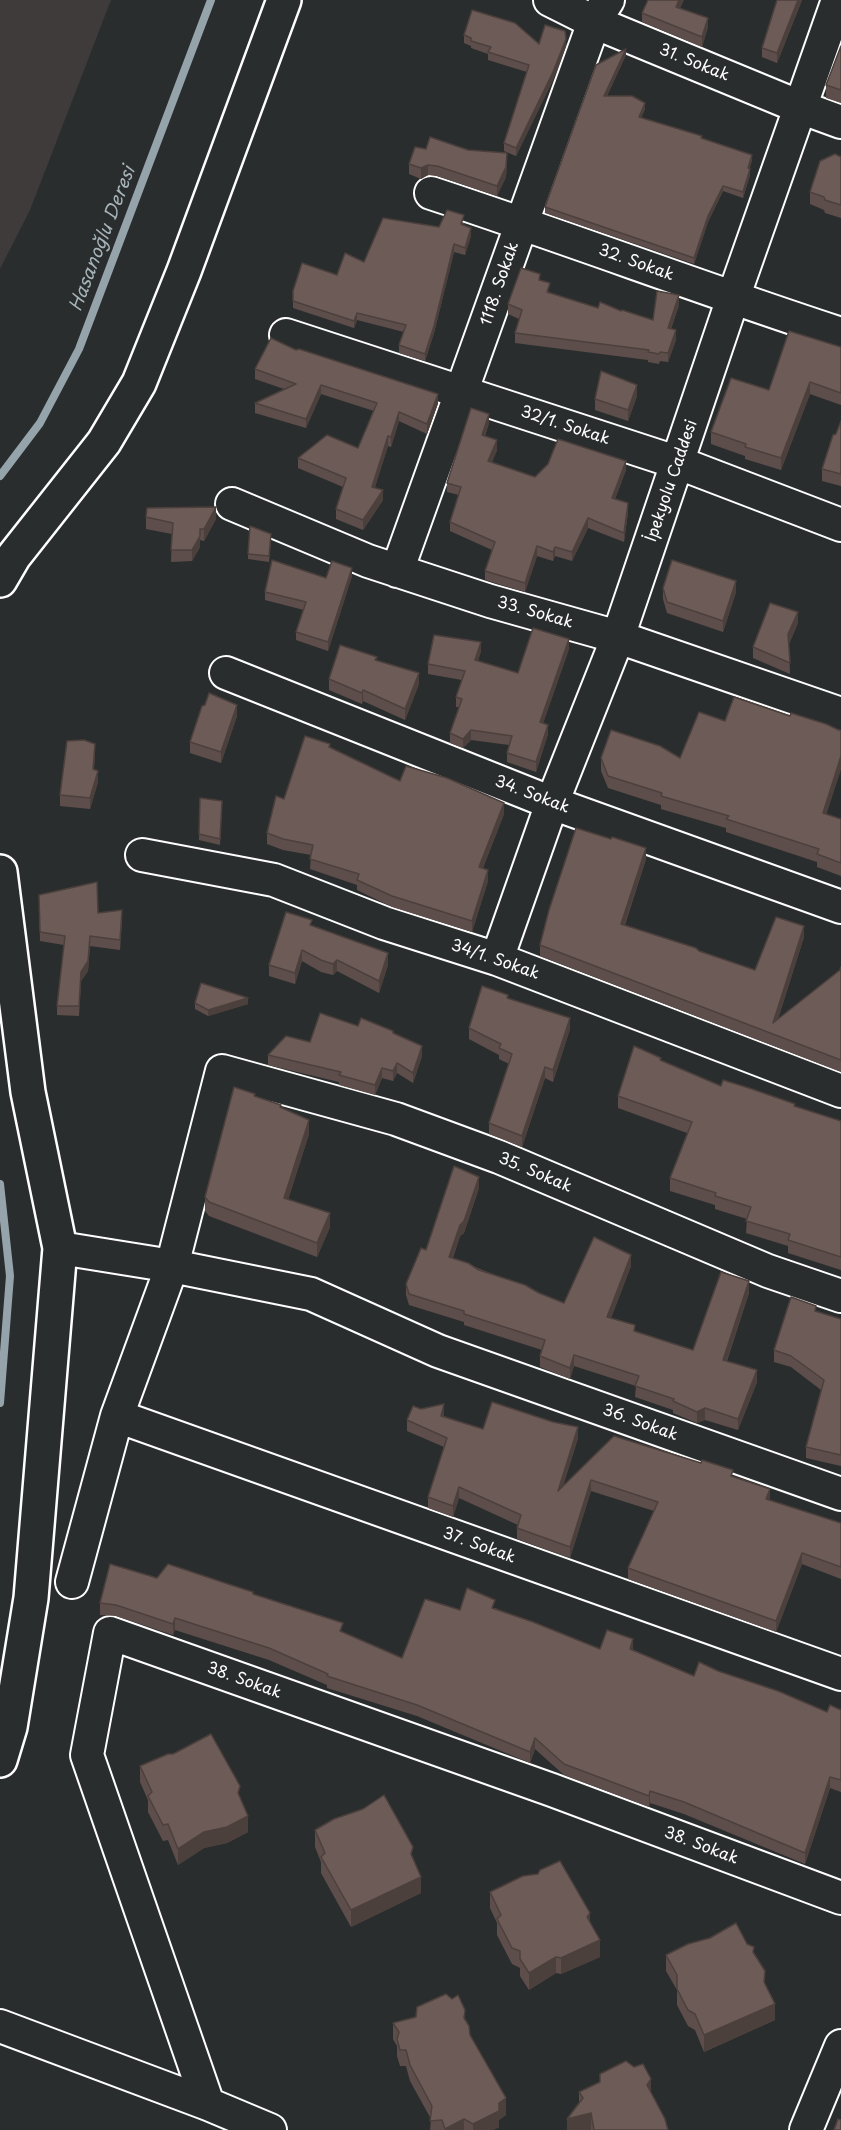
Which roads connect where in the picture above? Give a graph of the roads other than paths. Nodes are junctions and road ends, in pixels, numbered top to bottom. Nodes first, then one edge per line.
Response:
1 (284, 0) edge
2 (550, 0) edge
3 (838, 0) edge
4 (601, 11) edge
5 (800, 107) junction
6 (841, 122) edge
7 (430, 193) dead end
8 (522, 222) junction
9 (733, 298) junction
10 (841, 334) edge
11 (286, 335) dead end
12 (463, 392) junction
13 (679, 463) junction
14 (231, 504) dead end
15 (841, 525) edge
16 (397, 571) junction
17 (0, 580) edge
18 (618, 637) junction
19 (226, 673) dead end
20 (841, 714) edge
21 (552, 803) junction
22 (142, 855) dead end
23 (0, 872) edge
24 (841, 907) edge
25 (497, 959) junction
26 (841, 1090) edge
27 (60, 1248) junction
28 (172, 1266) junction
29 (841, 1296) edge
30 (117, 1416) junction
31 (841, 1494) edge
32 (72, 1582) dead end
33 (841, 1674) edge
34 (0, 1760) edge
35 (841, 1898) edge
36 (0, 2026) edge
37 (841, 2046) edge
38 (208, 2104) junction
39 (270, 2130) edge
40 (806, 2130) edge

1 - 17 street
2 - 4 street, 31. Sokak
3 - 5 street, İpekyolu Caddesi
4 - 5 street, 31. Sokak
4 - 8 street, 1118. Sokak
5 - 6 street, 31. Sokak
5 - 9 street, İpekyolu Caddesi
7 - 8 street, 32. Sokak
8 - 9 street, 32. Sokak
8 - 12 street, 1118. Sokak
9 - 10 street, 32. Sokak
9 - 13 street, İpekyolu Caddesi
11 - 12 street, 32/1. Sokak
12 - 13 street, 32/1. Sokak
12 - 16 street, 1118. Sokak
13 - 15 street, 32/1. Sokak
13 - 18 street, İpekyolu Caddesi
14 - 16 street, 33. Sokak
16 - 18 street, 33. Sokak
18 - 20 street, 33. Sokak
18 - 21 street, İpekyolu Caddesi
19 - 21 street, 34. Sokak
21 - 24 street, 34. Sokak
21 - 25 street, İpekyolu Caddesi
22 - 25 street, 34/1. Sokak
23 - 27 street
25 - 26 street, 34/1. Sokak
27 - 28 street, 36. Sokak
27 - 34 street
28 - 29 street, 35. Sokak
28 - 30 street
28 - 31 street, 36. Sokak
30 - 32 street
30 - 33 street, 37. Sokak
35 - 38 street, 38. Sokak
36 - 38 street
37 - 40 street
38 - 39 street

